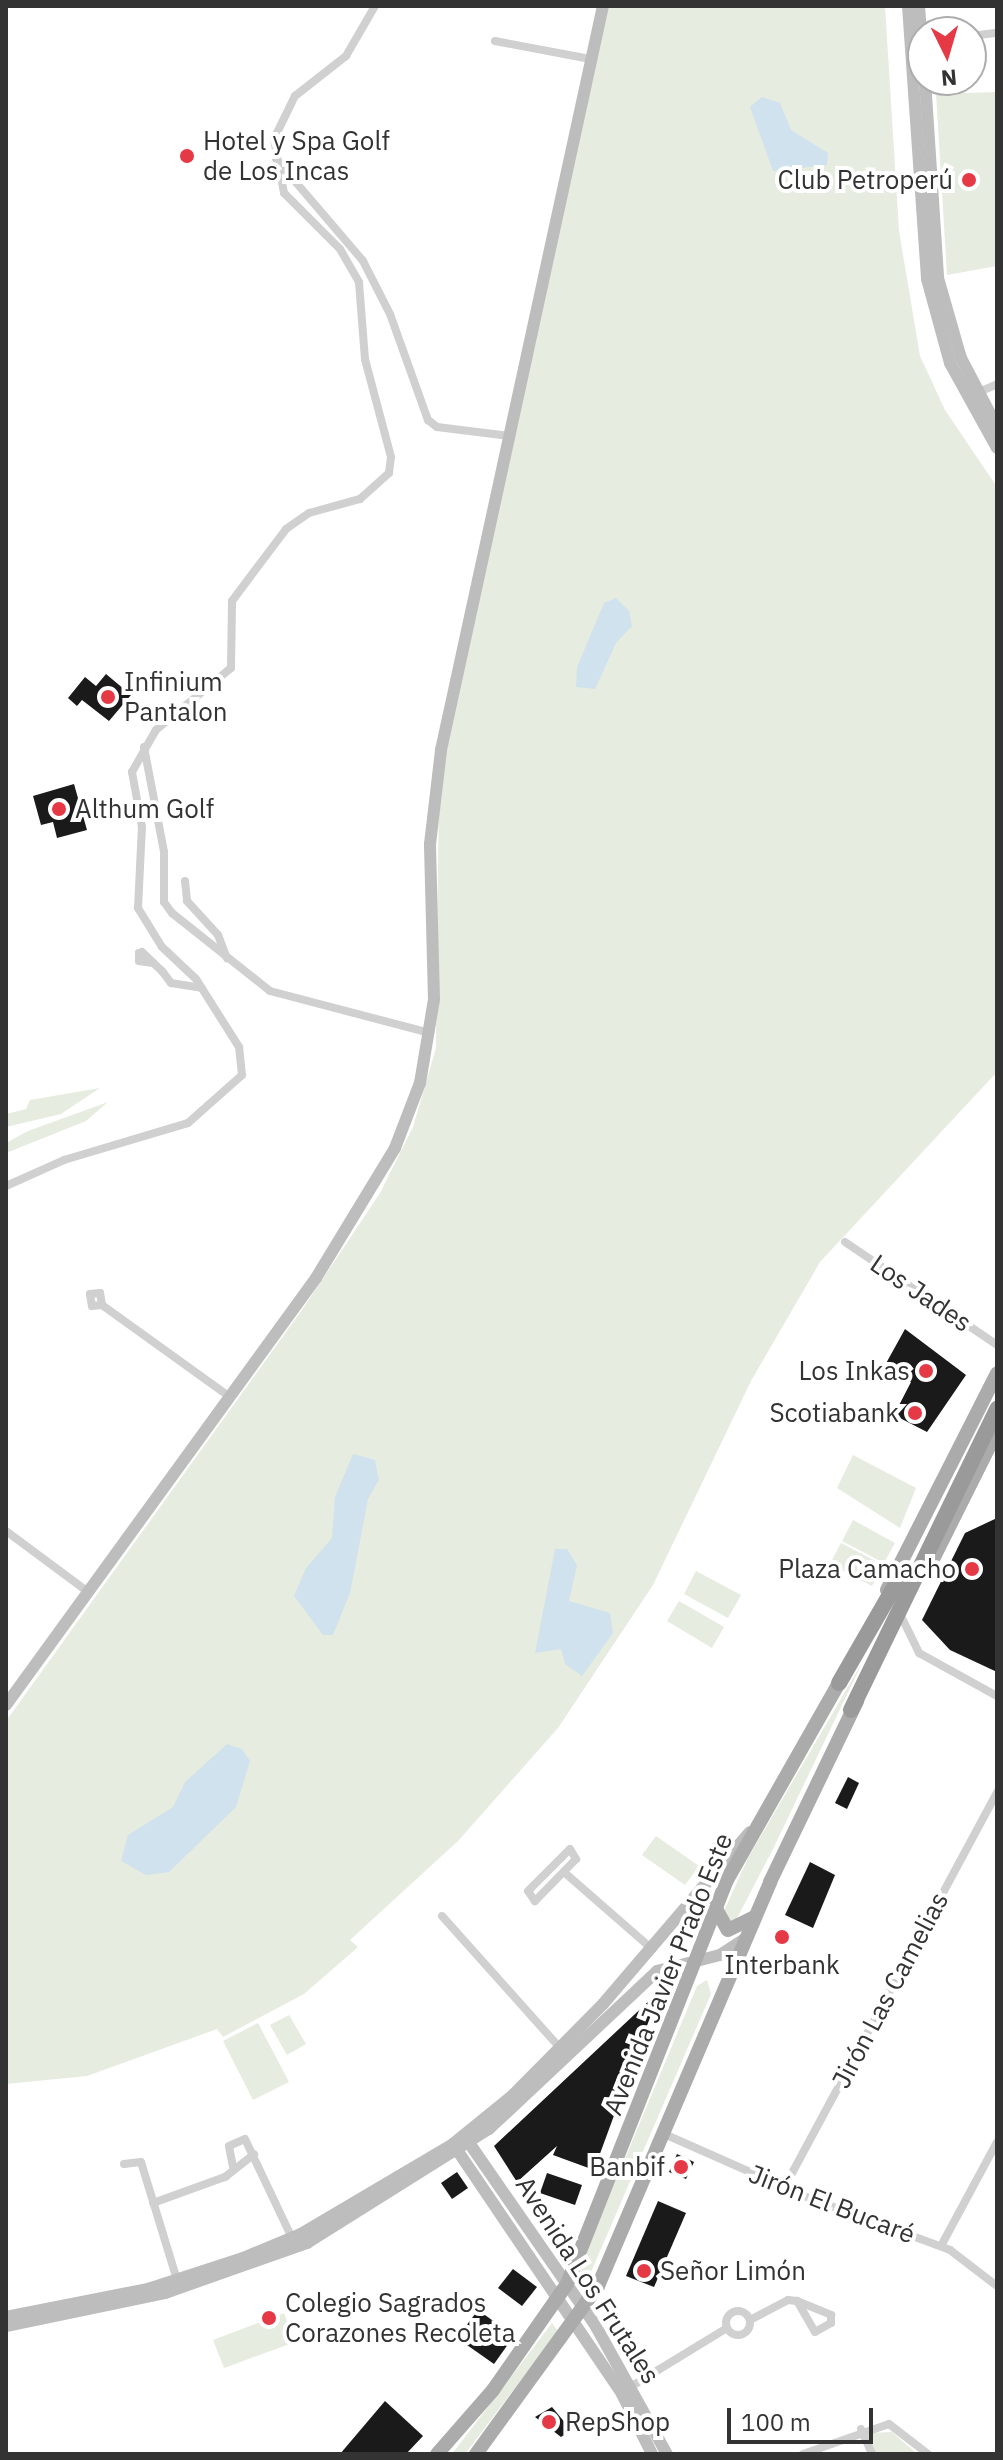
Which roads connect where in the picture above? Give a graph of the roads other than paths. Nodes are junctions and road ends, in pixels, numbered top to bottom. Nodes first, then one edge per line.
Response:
1 (375, 6) edge
2 (603, 6) edge
3 (908, 6) edge
4 (495, 41) dead end
5 (590, 59) junction
6 (926, 96) edge
7 (276, 159) junction
8 (997, 384) edge
9 (977, 393) junction
10 (997, 427) edge
11 (509, 436) junction
12 (997, 448) edge
13 (144, 746) junction
14 (185, 881) dead end
15 (227, 959) junction
16 (153, 963) dead end
17 (202, 988) junction
18 (430, 1033) junction
19 (6, 1186) edge
20 (845, 1242) dead end
21 (102, 1305) dead end
22 (997, 1345) edge
23 (997, 1373) edge
24 (997, 1393) edge
25 (230, 1397) junction
26 (993, 1410) edge
27 (997, 1431) edge
28 (6, 1531) edge
29 (88, 1592) junction
30 (903, 1620) junction
31 (839, 1683) junction
32 (997, 1696) edge
33 (6, 1705) edge
34 (851, 1710) junction
35 (997, 1792) edge
36 (752, 1829) junction
37 (565, 1873) junction
38 (715, 1907) junction
39 (442, 1916) dead end
40 (755, 1917) junction
41 (746, 1938) junction
42 (652, 1949) junction
43 (693, 1963) junction
44 (560, 2048) junction
45 (660, 2132) junction
46 (467, 2139) junction
47 (997, 2142) edge
48 (455, 2147) junction
49 (254, 2154) junction
50 (124, 2164) dead end
51 (233, 2167) junction
52 (493, 2176) junction
53 (479, 2182) junction
54 (784, 2188) junction
55 (153, 2203) junction
56 (292, 2238) junction
57 (941, 2246) junction
58 (541, 2248) junction
59 (529, 2257) junction
60 (177, 2280) junction
61 (567, 2284) junction
62 (997, 2286) edge
63 (557, 2299) junction
64 (797, 2301) dead end
65 (584, 2309) junction
66 (6, 2317) edge
67 (750, 2320) junction
68 (574, 2323) junction
69 (6, 2326) edge
70 (727, 2328) junction
71 (632, 2386) junction
72 (861, 2429) junction
73 (437, 2454) edge
74 (476, 2454) edge
75 (652, 2454) edge
76 (667, 2454) edge
77 (803, 2454) edge
78 (872, 2454) edge
79 (928, 2454) edge

1 - 7 street
2 - 5 street
3 - 12 street
4 - 5 street
5 - 11 street
6 - 9 street
7 - 11 street
7 - 13 street
8 - 9 street
9 - 10 street
11 - 18 street
13 - 15 street
13 - 17 street
14 - 15 street
15 - 18 street
16 - 17 street
17 - 19 street
18 - 25 street
20 - 22 street, Los Jades
21 - 25 street
23 - 31 main road, Avenida Javier Prado Este
24 - 26 highway
25 - 29 street
26 - 31 highway
26 - 34 highway
27 - 30 main road, Avenida Javier Prado Este
28 - 29 street
29 - 33 street
30 - 32 street
30 - 34 main road, Avenida Javier Prado Este
31 - 36 main road, Avenida Javier Prado Este
34 - 40 main road, Avenida Javier Prado Este
35 - 54 street, Jirón Las Camelias
36 - 38 main road, Avenida Javier Prado Este
36 - 42 street
37 - 37 street
37 - 42 street
38 - 40 main road
38 - 43 main road, Avenida Javier Prado Este
39 - 44 street
40 - 41 main road, Avenida Javier Prado Este
41 - 43 street
41 - 45 main road, Avenida Javier Prado Este
42 - 44 street
43 - 46 street
43 - 61 main road, Avenida Javier Prado Este
44 - 46 street
45 - 54 street, Jirón El Bucaré
45 - 65 main road, Avenida Javier Prado Este
46 - 48 street
46 - 52 street, Avenida Los Frutales
47 - 57 street
48 - 53 street, Avenida Los Frutales
48 - 56 street
48 - 69 street
49 - 51 street
49 - 51 street
49 - 56 street
50 - 55 street
51 - 55 street
52 - 53 street
52 - 58 street, Avenida Los Frutales
53 - 59 street, Avenida Los Frutales
54 - 57 street, Jirón El Bucaré
55 - 60 street
56 - 60 street
57 - 62 street, Jirón El Bucaré
58 - 59 street
58 - 61 street, Avenida Los Frutales
59 - 63 street, Avenida Los Frutales
60 - 66 street
61 - 63 main road, Avenida Javier Prado Este
61 - 65 street, Avenida Los Frutales
63 - 68 street, Avenida Los Frutales
63 - 73 main road, Avenida Javier Prado Este
64 - 67 street
65 - 68 main road, Avenida Javier Prado Este
65 - 71 street, Avenida Los Frutales
67 - 70 street
67 - 70 street
68 - 74 main road, Avenida Javier Prado Este
68 - 75 street, Avenida Los Frutales
70 - 71 street
71 - 76 street, Avenida Los Frutales
72 - 77 street
72 - 78 street
72 - 79 street

